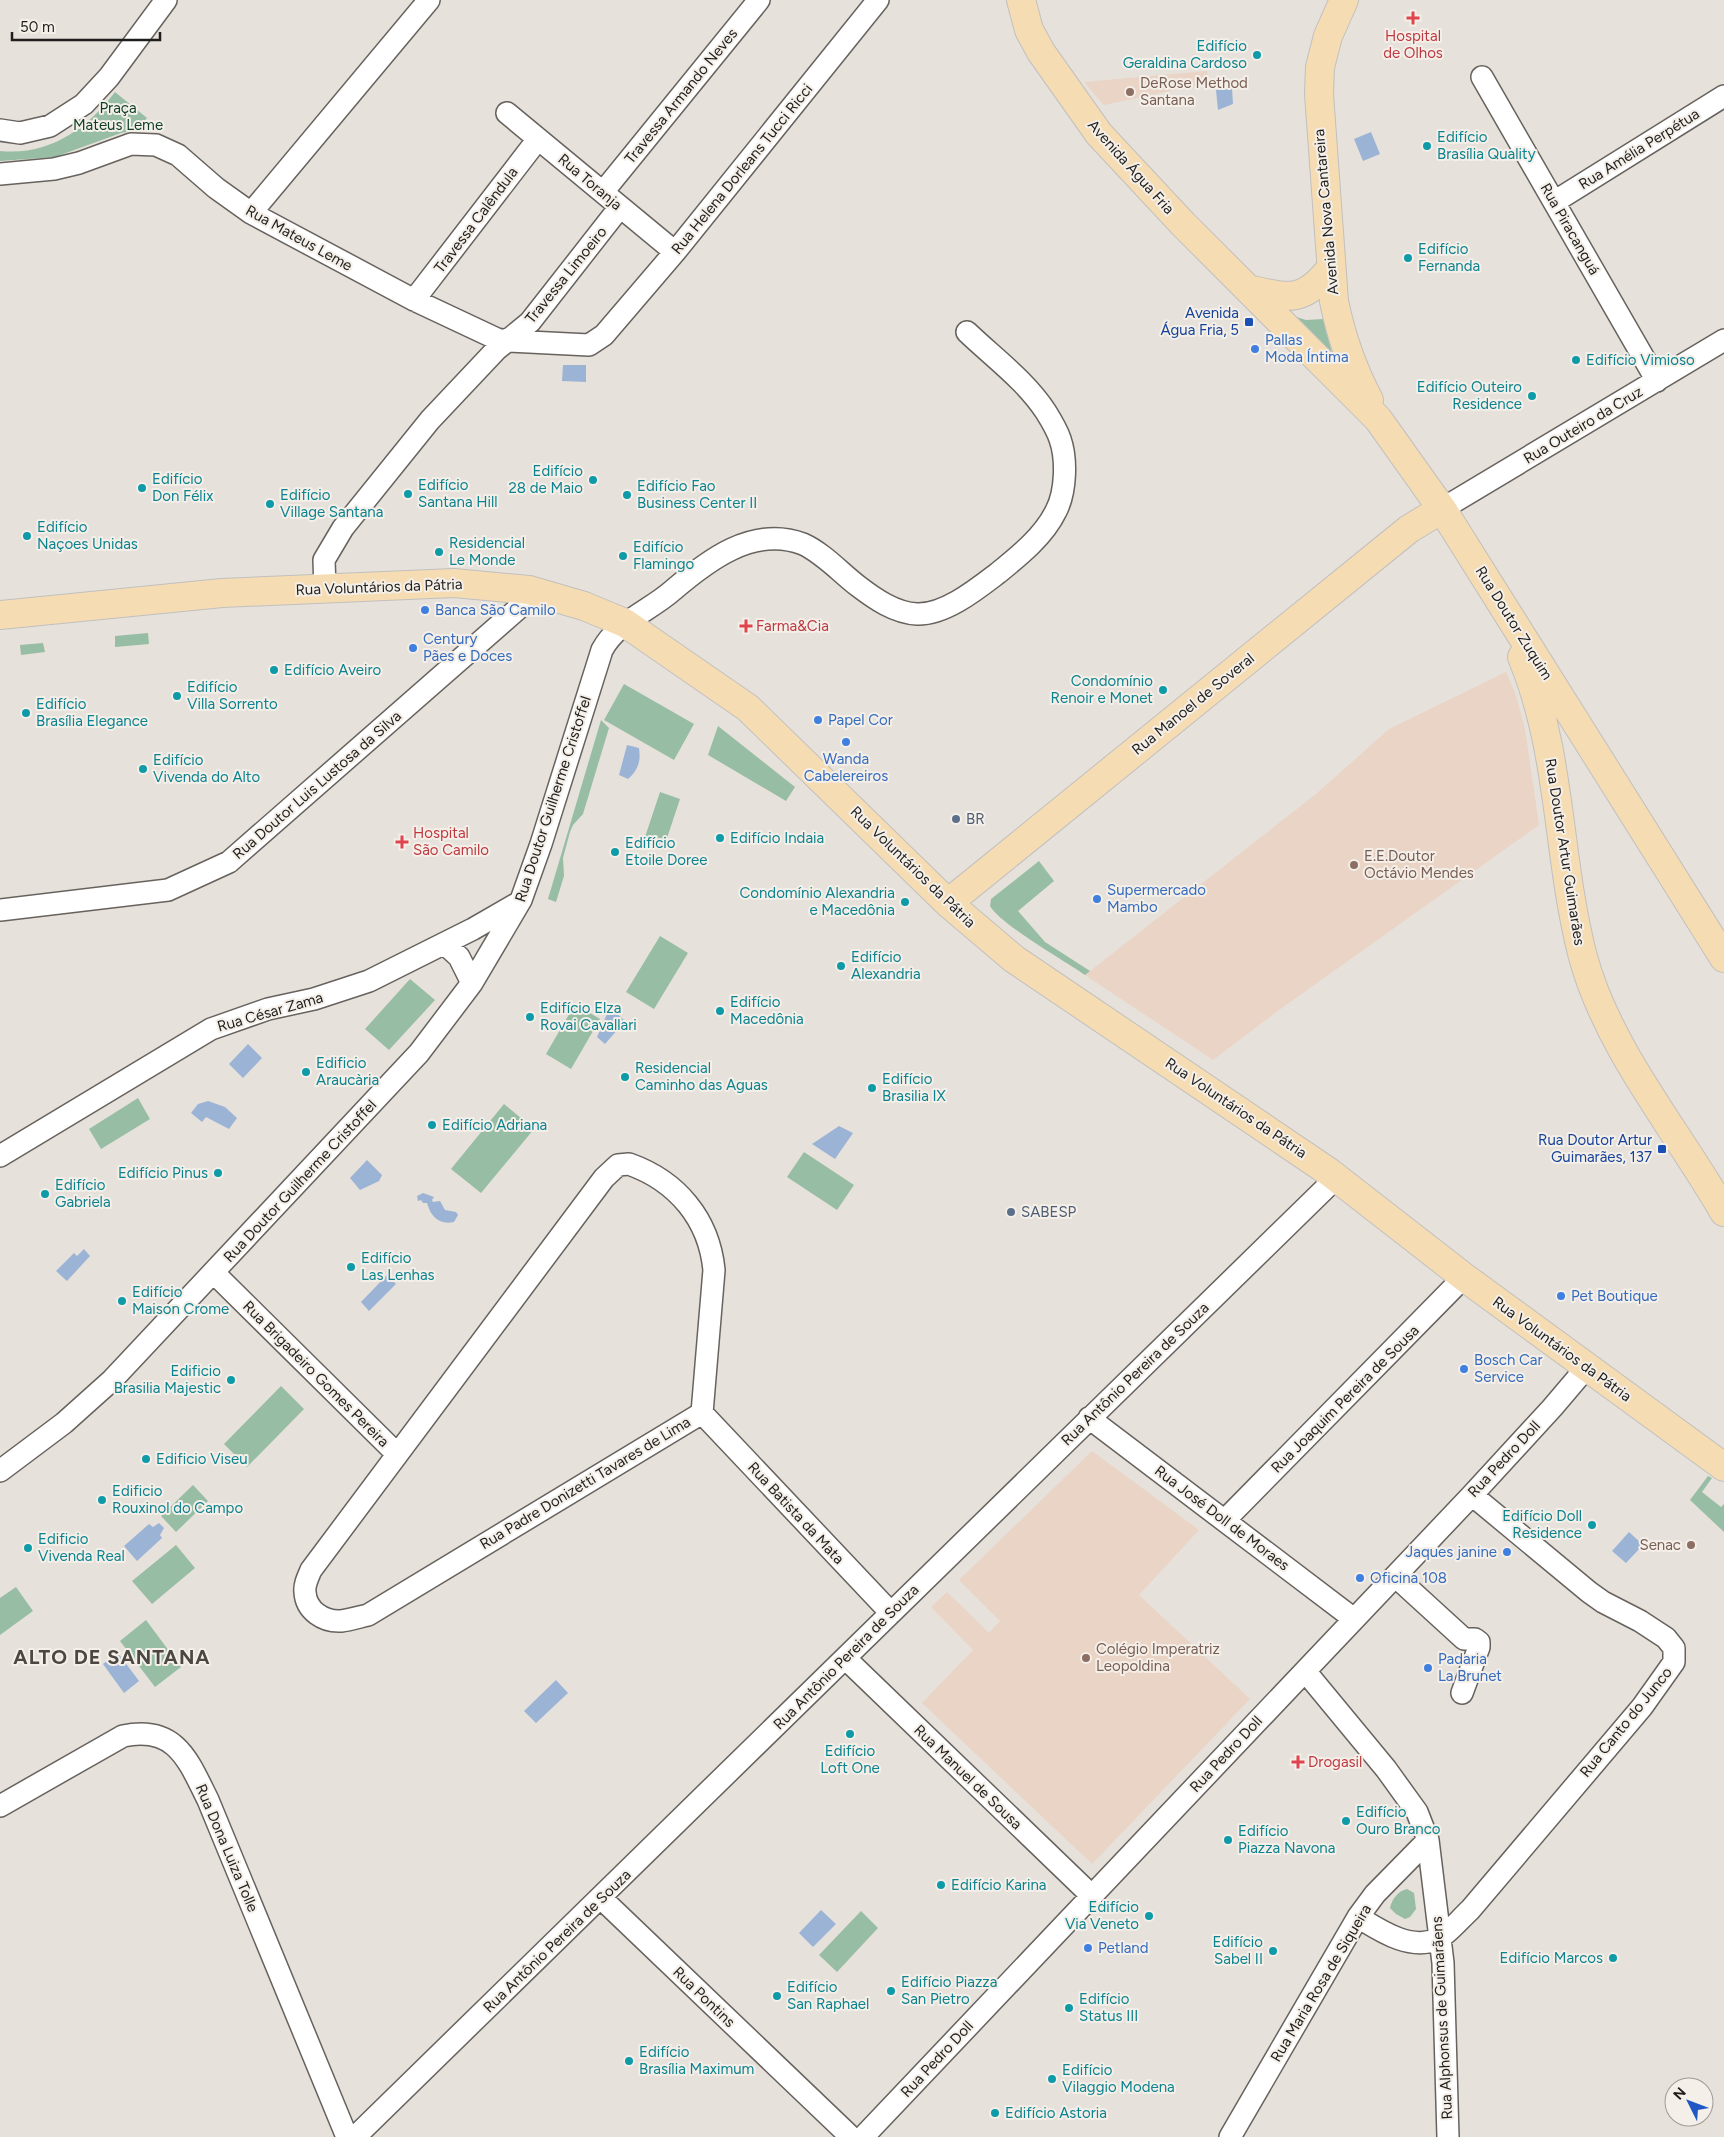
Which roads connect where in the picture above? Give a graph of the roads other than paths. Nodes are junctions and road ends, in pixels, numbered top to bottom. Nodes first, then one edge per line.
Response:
1 (166, 0) edge
2 (429, 0) edge
3 (759, 0) edge
4 (878, 0) edge
5 (1344, 0) edge
6 (1018, 6) edge
7 (1482, 78) dead end
8 (1724, 96) edge
9 (507, 113) dead end
10 (0, 130) edge
11 (538, 139) junction
12 (0, 174) edge
13 (603, 192) junction
14 (1554, 202) junction
15 (620, 207) junction
16 (251, 213) junction
17 (674, 252) junction
18 (1331, 268) junction
19 (1248, 289) junction
20 (414, 300) junction
21 (1271, 313) joint
22 (967, 332) dead end
23 (604, 336) joint
24 (1724, 340) edge
25 (509, 341) junction
26 (1657, 381) junction
27 (1378, 419) junction
28 (1442, 509) junction
29 (325, 589) junction
30 (537, 592) junction
31 (0, 615) edge
32 (625, 623) junction
33 (1524, 638) junction
34 (521, 900) junction
35 (948, 904) junction
36 (0, 910) edge
37 (445, 944) junction
38 (1724, 958) edge
39 (472, 983) junction
40 (0, 1156) edge
41 (1337, 1177) junction
42 (1724, 1212) edge
43 (214, 1273) junction
44 (1464, 1277) junction
45 (1586, 1368) junction
46 (702, 1413) junction
47 (1089, 1418) junction
48 (1713, 1444) edge
49 (397, 1454) junction
50 (1724, 1467) edge
51 (0, 1471) edge
52 (1472, 1495) junction
53 (1225, 1520) junction
54 (1395, 1576) junction
55 (891, 1613) junction
56 (1354, 1618) junction
57 (845, 1658) junction
58 (1304, 1671) junction
59 (1462, 1693) dead end
60 (0, 1806) edge
61 (1428, 1840) junction
62 (1092, 1896) junction
63 (601, 1898) junction
64 (1358, 1917) junction
65 (1439, 1939) junction
66 (347, 2137) edge
67 (355, 2137) edge
68 (851, 2137) edge
69 (863, 2137) edge
70 (1230, 2137) edge
71 (1448, 2137) edge

1 - 10 street
2 - 16 street
3 - 13 street, Travessa Armando Neves
4 - 17 street, Rua Helena Dorleans Tucci Ricci
5 - 18 main road, Avenida Nova Cantareira
6 - 19 main road, Avenida Água Fria
7 - 14 street, Rua Piracanguá
8 - 14 street, Rua Amélia Perpétua
9 - 11 street, Rua Toranja
11 - 13 street, Rua Toranja
11 - 20 street, Travessa Calêndula
12 - 16 street, Rua Mateus Leme
13 - 15 street, Rua Toranja
14 - 26 street, Rua Piracanguá
15 - 17 street, Rua Toranja
15 - 25 street, Travessa Limoeiro
16 - 20 street, Rua Mateus Leme
17 - 23 street, Rua Helena Dorleans Tucci Ricci
18 - 19 main road
18 - 27 main road, Avenida Nova Cantareira
19 - 21 main road, Avenida Água Fria
20 - 25 street, Rua Mateus Leme
21 - 27 main road, Rua Doutor Zuquim
22 - 32 street, Rua Doutor Guilherme Cristoffel
23 - 25 street, Rua Mateus Leme
24 - 26 street, Rua Outeiro da Cruz
25 - 29 street, Travessa Limoeiro
26 - 28 street, Rua Outeiro da Cruz
27 - 28 main road, Rua Doutor Zuquim
28 - 33 main road, Rua Doutor Zuquim
28 - 35 main road, Rua Manoel de Soveral
29 - 30 main road, Rua Voluntários da Pátria
29 - 31 main road, Rua Voluntários da Pátria
30 - 32 main road, Rua Voluntários da Pátria
30 - 36 street, Rua Doutor Luis Lustosa da Silva
32 - 34 street, Rua Doutor Guilherme Cristoffel
32 - 35 main road, Rua Voluntários da Pátria
33 - 38 main road, Rua Doutor Zuquim
33 - 42 main road, Rua Doutor Artur Guimarães
34 - 37 street, Rua César Zama
34 - 39 street, Rua Doutor Guilherme Cristoffel
35 - 41 main road, Rua Voluntários da Pátria
37 - 39 street
37 - 40 street, Rua César Zama
39 - 43 street, Rua Doutor Guilherme Cristoffel
41 - 44 main road, Rua Voluntários da Pátria
41 - 47 street, Rua Antônio Pereira de Souza
43 - 49 street, Rua Brigadeiro Gomes Pereira
43 - 51 street, Rua Doutor Guilherme Cristoffel
44 - 45 main road, Rua Voluntários da Pátria
44 - 53 street, Rua Joaquim Pereira de Sousa
45 - 48 main road, Rua Voluntários da Pátria
45 - 52 street, Rua Pedro Doll
46 - 49 street, Rua Padre Donizetti Tavares de Lima
46 - 49 street, Rua Padre Donizetti Tavares de Lima
46 - 55 street, Rua Batista da Mata
47 - 53 street, Rua José Doll de Moraes
47 - 55 street, Rua Antônio Pereira de Souza
48 - 50 main road, Rua Voluntários da Pátria
52 - 54 street, Rua Pedro Doll
52 - 65 street, Rua Canto do Junco
53 - 56 street, Rua José Doll de Moraes
54 - 56 street, Rua Pedro Doll
54 - 59 street
55 - 57 street, Rua Antônio Pereira de Souza
56 - 58 street, Rua Pedro Doll
57 - 62 street, Rua Manuel de Sousa
57 - 63 street, Rua Antônio Pereira de Souza
58 - 61 street, Rua Alphonsus de Guimarãens
58 - 62 street, Rua Pedro Doll
60 - 66 street, Rua Dona Luiza Tolle
61 - 64 street, Rua Maria Rosa de Siqueira
61 - 65 street, Rua Alphonsus de Guimarãens
62 - 69 street, Rua Pedro Doll
63 - 67 street, Rua Antônio Pereira de Souza
63 - 68 street, Rua Pontins
64 - 65 street
64 - 70 street, Rua Maria Rosa de Siqueira
65 - 71 street, Rua Alphonsus de Guimarãens

